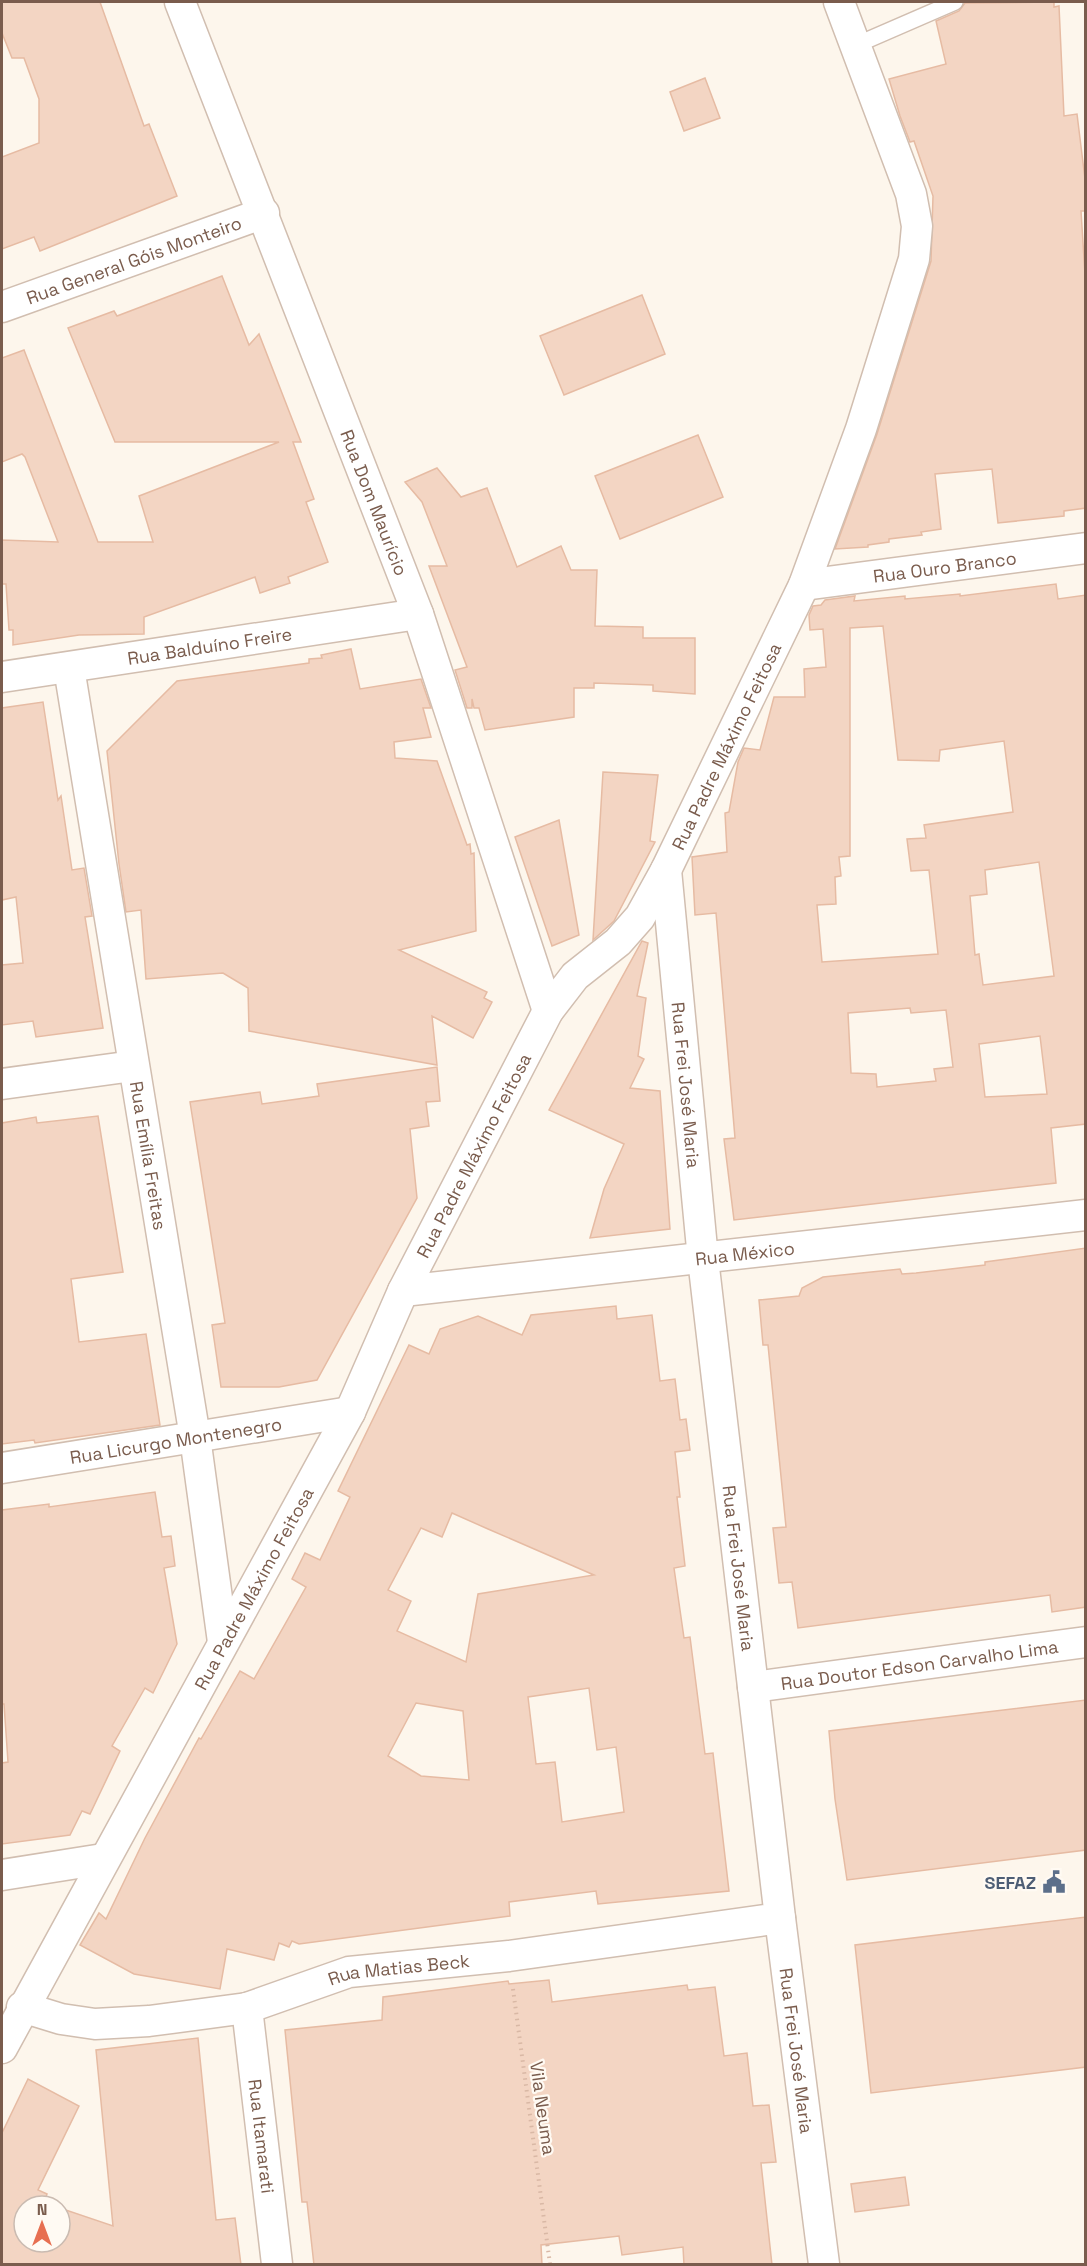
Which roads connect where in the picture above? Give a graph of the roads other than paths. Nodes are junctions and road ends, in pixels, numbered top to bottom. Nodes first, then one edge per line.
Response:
1 (180, 2) edge
2 (839, 2) edge
3 (955, 2) edge
4 (856, 45) junction
5 (264, 213) junction
6 (2, 307) edge
7 (1086, 548) edge
8 (804, 585) junction
9 (418, 614) junction
10 (69, 668) junction
11 (2, 677) edge
12 (666, 870) junction
13 (548, 1011) junction
14 (133, 1066) junction
15 (2, 1084) edge
16 (1086, 1215) edge
17 (703, 1259) junction
18 (403, 1291) junction
19 (350, 1412) junction
20 (195, 1437) junction
21 (2, 1468) edge
22 (223, 1642) junction
23 (1086, 1642) edge
24 (753, 1687) junction
25 (103, 1859) junction
26 (2, 1875) edge
27 (780, 1918) junction
28 (22, 2007) junction
29 (247, 2008) junction
30 (2, 2048) edge
31 (277, 2265) edge
32 (824, 2265) edge

1 - 5 street, Rua Dom Maurício
2 - 4 street, Rua Padre Máximo Feitosa
3 - 4 lane
4 - 8 street, Rua Padre Máximo Feitosa
5 - 6 street, Rua General Góis Monteiro
5 - 9 street, Rua Dom Maurício
7 - 8 street, Rua Ouro Branco
8 - 12 street, Rua Padre Máximo Feitosa
9 - 10 street, Rua Balduíno Freire
9 - 13 street, Rua Dom Maurício
10 - 11 street, Rua Balduíno Freire
10 - 14 street, Rua Emília Freitas
12 - 13 street, Rua Padre Máximo Feitosa
12 - 17 street, Rua Frei José Maria
13 - 18 street, Rua Padre Máximo Feitosa
14 - 15 street
14 - 20 street, Rua Emília Freitas
16 - 17 street, Rua México
17 - 18 street, Rua México
17 - 24 street, Rua Frei José Maria
18 - 19 street, Rua Padre Máximo Feitosa
19 - 20 street, Rua Licurgo Montenegro
19 - 22 street, Rua Padre Máximo Feitosa
20 - 21 street, Rua Licurgo Montenegro
20 - 22 street, Rua Emília Freitas
22 - 25 street, Rua Padre Máximo Feitosa
23 - 24 street, Rua Doutor Edson Carvalho Lima
24 - 27 street, Rua Frei José Maria
25 - 26 street
25 - 28 street, Rua Padre Máximo Feitosa
27 - 29 street, Rua Matias Beck
27 - 32 street, Rua Frei José Maria
28 - 29 street, Rua Matias Beck
28 - 30 street, Rua Padre Máximo Feitosa
29 - 31 street, Rua Itamarati

